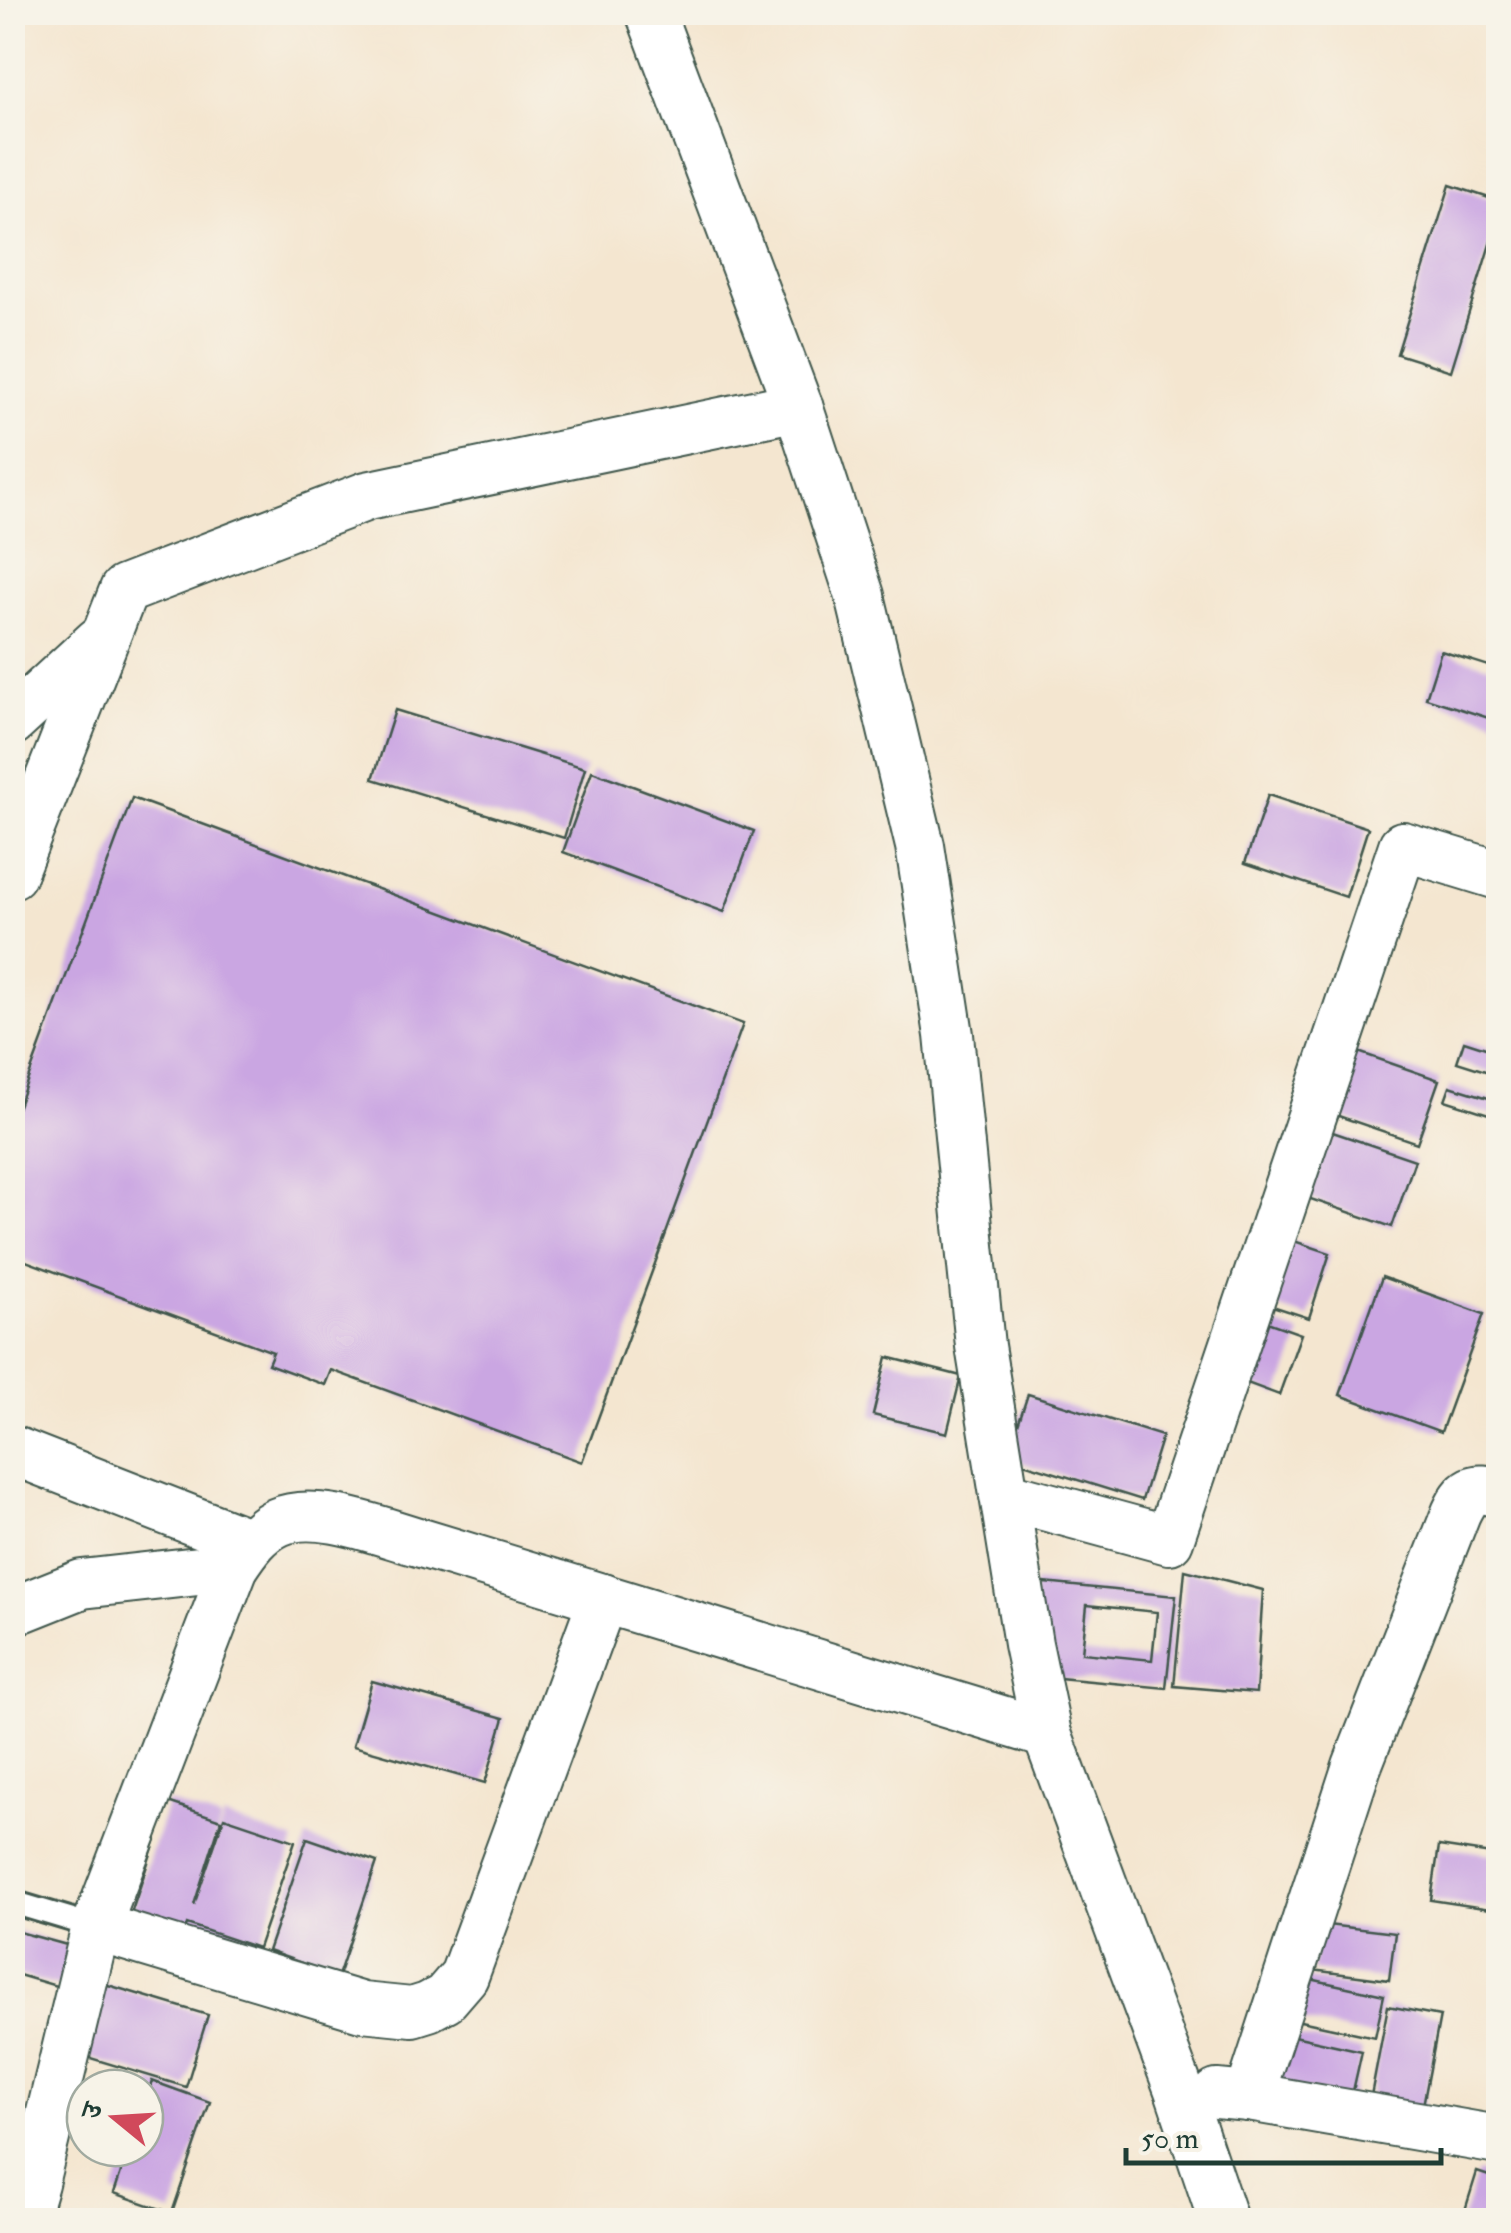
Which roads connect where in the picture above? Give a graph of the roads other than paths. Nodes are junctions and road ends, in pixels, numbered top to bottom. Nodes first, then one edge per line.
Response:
1 (650, 12) edge
2 (798, 406) junction
3 (107, 634) junction
4 (12, 721) edge
5 (12, 874) edge
6 (1498, 875) edge
7 (12, 1450) edge
8 (1498, 1493) edge
9 (1004, 1495) junction
10 (242, 1555) junction
11 (603, 1598) junction
12 (12, 1612) edge
13 (1046, 1734) junction
14 (12, 1902) edge
15 (96, 1927) junction
16 (1179, 2090) junction
17 (1248, 2097) junction
18 (1498, 2140) edge
19 (23, 2220) edge
20 (1224, 2220) edge

1 - 2 street
2 - 3 street
2 - 9 street
3 - 4 street
3 - 5 street
6 - 9 street
7 - 10 street
8 - 17 street
9 - 13 street
10 - 11 street
10 - 12 street
10 - 15 street
11 - 13 street
11 - 15 street
13 - 16 street
14 - 15 lane
15 - 19 street
16 - 17 street
16 - 20 street
17 - 18 street

